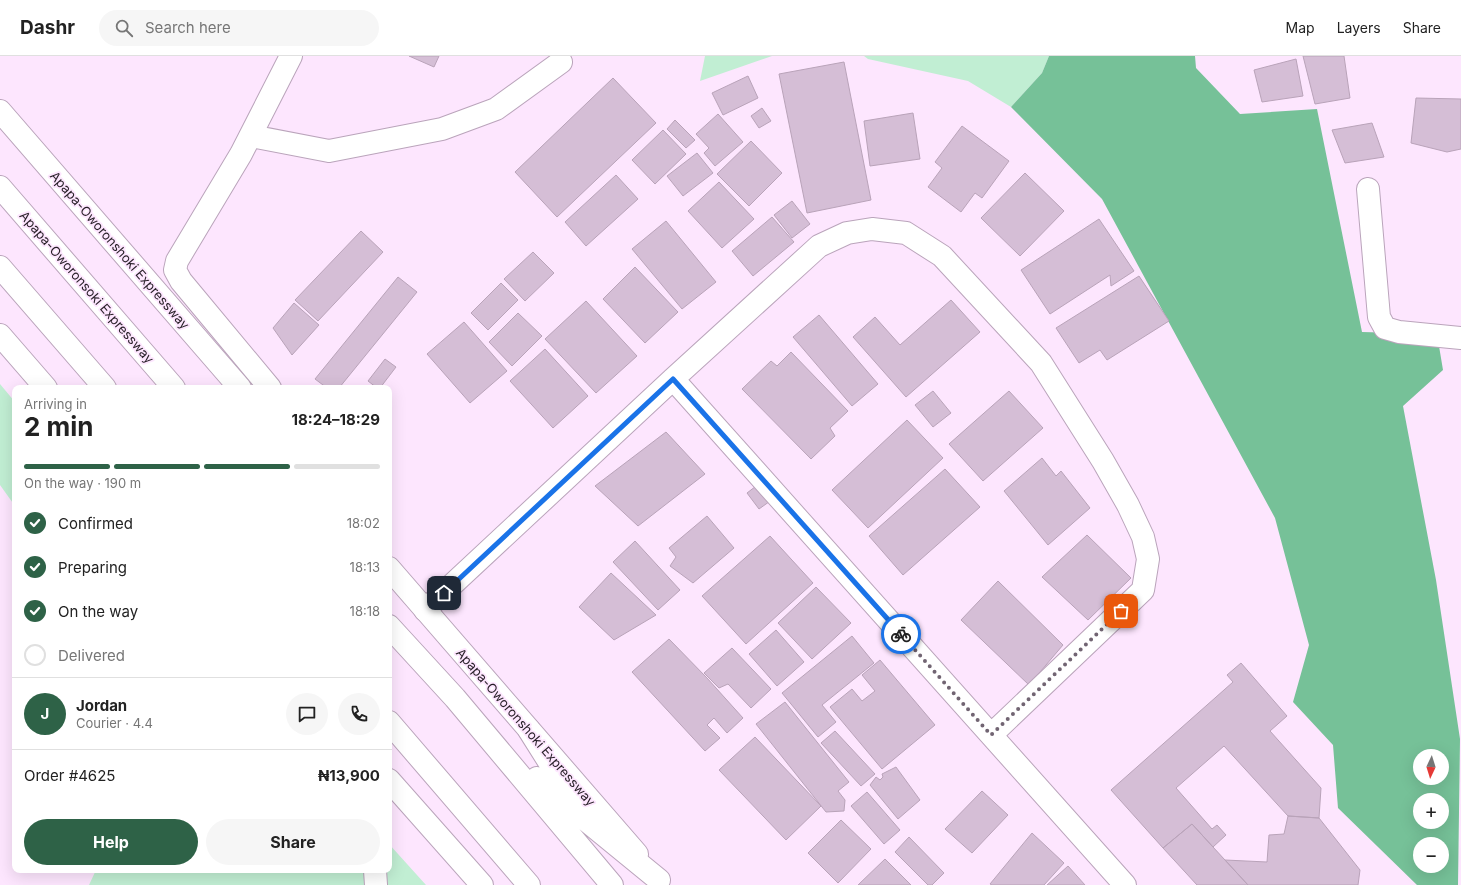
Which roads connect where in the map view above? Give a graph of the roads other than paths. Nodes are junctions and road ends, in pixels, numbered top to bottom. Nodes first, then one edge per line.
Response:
1 (291, 56) edge
2 (561, 62) dead end
3 (0, 111) edge
4 (251, 136) junction
5 (0, 187) edge
6 (1368, 189) dead end
7 (0, 267) edge
8 (0, 335) edge
9 (1461, 338) edge
10 (673, 379) junction
11 (43, 385) edge
12 (102, 385) edge
13 (171, 385) edge
14 (237, 385) edge
15 (268, 385) edge
16 (392, 572) edge
17 (425, 610) junction
18 (392, 629) edge
19 (455, 698) junction
20 (392, 725) edge
21 (529, 730) junction
22 (991, 735) junction
23 (392, 783) edge
24 (585, 819) junction
25 (375, 873) edge
26 (661, 882) edge
27 (376, 885) edge
28 (482, 885) edge
29 (529, 885) edge
30 (612, 885) edge
31 (620, 885) edge
32 (1125, 885) edge

1 - 4 main road
2 - 4 main road
3 - 14 main road, Apapa-Oworonshoki Expressway
4 - 15 main road
5 - 13 main road, Apapa-Oworonsoki Expressway
6 - 9 main road
7 - 12 main road
8 - 11 main road
10 - 17 main road
10 - 22 main road
10 - 22 main road
16 - 17 main road, Apapa-Oworonshoki Expressway
17 - 21 main road, Apapa-Oworonshoki Expressway
18 - 19 main road
19 - 24 main road
19 - 30 main road
20 - 29 main road
21 - 24 main road
21 - 26 main road, Apapa-Oworonshoki Expressway
22 - 32 main road
23 - 28 main road
24 - 26 main road
24 - 31 main road
25 - 27 main road

